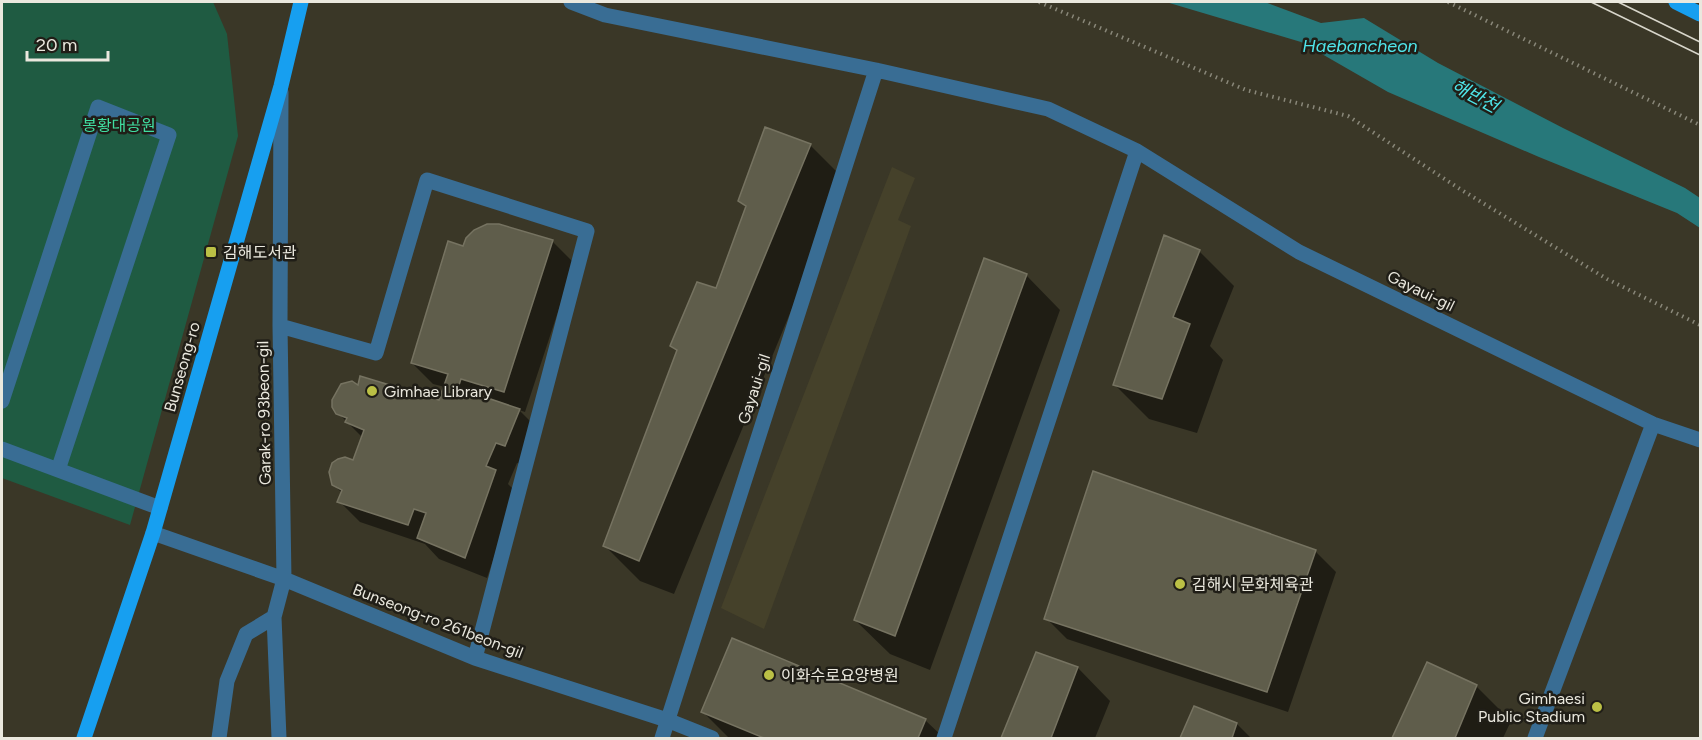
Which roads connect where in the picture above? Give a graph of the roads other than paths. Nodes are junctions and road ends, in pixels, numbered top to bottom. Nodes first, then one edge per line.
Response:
1 (301, 2) edge
2 (571, 2) edge
3 (1676, 2) edge
4 (1701, 14) edge
5 (876, 70) junction
6 (281, 86) junction
7 (1137, 151) junction
8 (280, 326) junction
9 (2, 401) edge
10 (1653, 424) junction
11 (1701, 440) edge
12 (2, 449) edge
13 (58, 470) junction
14 (160, 508) junction
15 (153, 532) junction
16 (284, 579) junction
17 (274, 617) junction
18 (475, 658) junction
19 (667, 720) junction
20 (84, 738) edge
21 (219, 738) edge
22 (279, 738) edge
23 (662, 738) edge
24 (712, 738) edge
25 (944, 738) edge
26 (1535, 738) edge

1 - 6 main road, Bunseong-ro
2 - 5 street, Gayaui-gil
3 - 4 main road
5 - 7 street, Gayaui-gil
5 - 19 street, Gayaui-gil
6 - 8 street, Garak-ro 93beon-gil
6 - 14 main road, Bunseong-ro
7 - 10 street, Gayaui-gil
7 - 25 street
8 - 16 street, Garak-ro 93beon-gil
8 - 18 street
9 - 13 street
10 - 11 street, Gayaui-gil
10 - 26 street
12 - 13 street
13 - 14 street
14 - 15 main road, Bunseong-ro
15 - 16 street, Bunseong-ro 261beon-gil
15 - 20 main road, Bunseong-ro
16 - 17 street, Garak-ro 93beon-gil
16 - 18 street, Bunseong-ro 261beon-gil
17 - 21 street
17 - 22 street, Garak-ro 93beon-gil
18 - 19 street, Bunseong-ro 261beon-gil
19 - 23 street, Gayaui-gil
19 - 24 street, Bunseong-ro 261beon-gil

